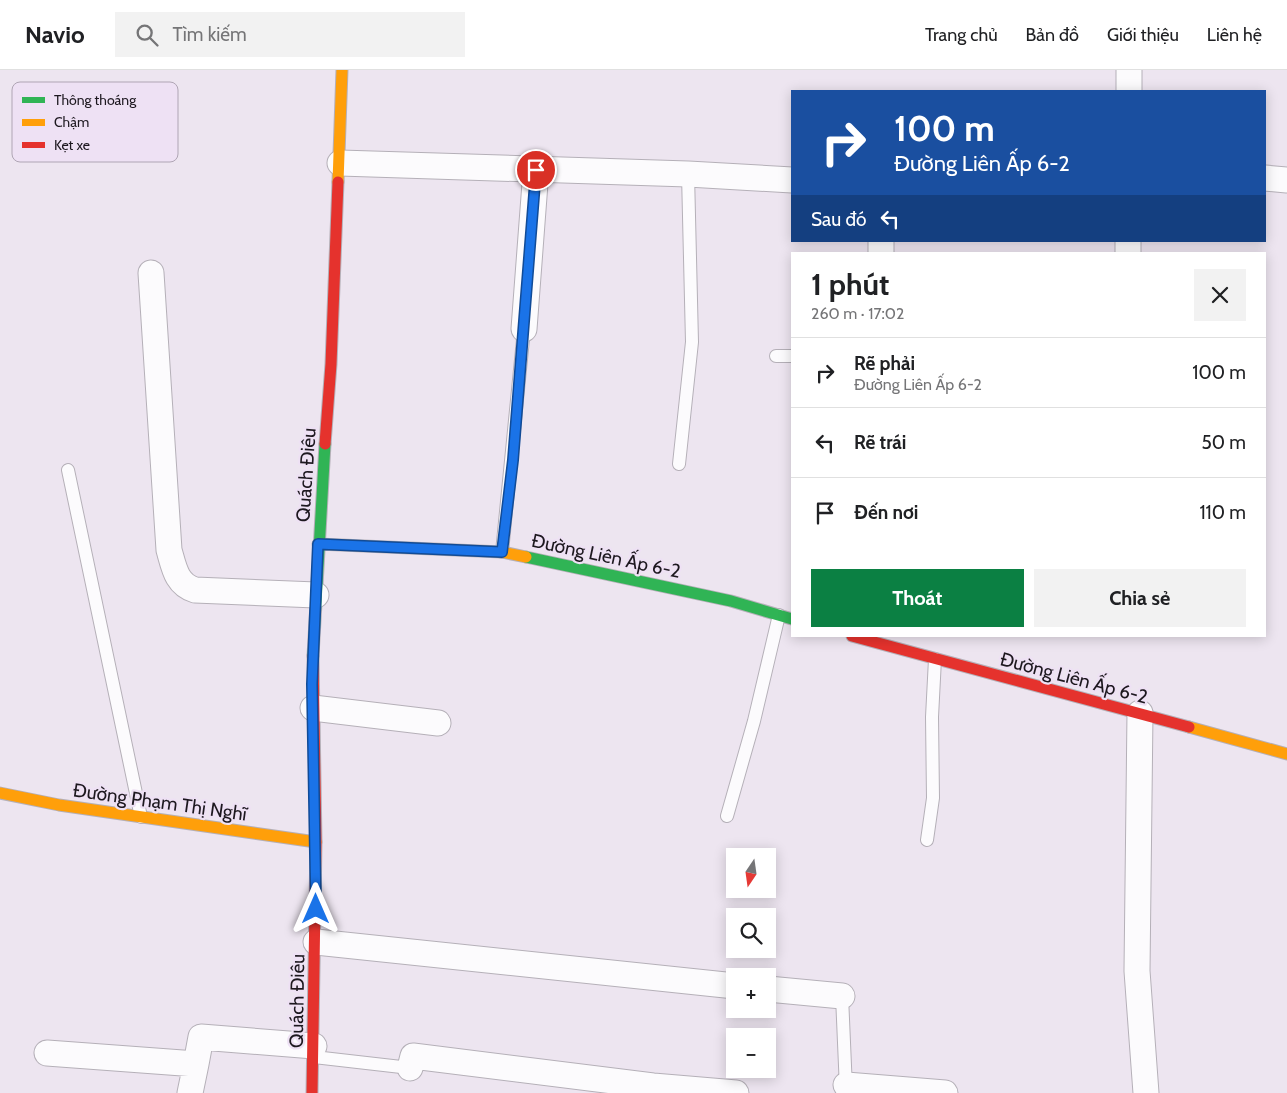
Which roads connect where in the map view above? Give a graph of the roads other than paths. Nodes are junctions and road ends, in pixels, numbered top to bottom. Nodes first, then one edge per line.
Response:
1 (342, 70) edge
2 (1129, 70) edge
3 (1129, 90) edge
4 (340, 163) junction
5 (536, 170) junction
6 (688, 174) junction
7 (1266, 178) edge
8 (791, 180) edge
9 (1287, 180) edge
10 (152, 273) dead end
11 (524, 329) joint
12 (776, 356) dead end
13 (791, 356) edge
14 (679, 464) dead end
15 (68, 470) dead end
16 (318, 544) junction
17 (502, 552) junction
18 (316, 595) junction
19 (779, 615) junction
20 (791, 619) edge
21 (858, 637) edge
22 (890, 642) edge
23 (935, 659) junction
24 (313, 708) junction
25 (1140, 713) junction
26 (438, 723) dead end
27 (1287, 754) edge
28 (0, 793) edge
29 (727, 816) dead end
30 (141, 817) junction
31 (927, 840) dead end
32 (316, 842) junction
33 (316, 942) junction
34 (726, 985) edge
35 (776, 990) edge
36 (842, 996) joint
37 (314, 1051) junction
38 (46, 1053) dead end
39 (196, 1064) junction
40 (410, 1068) joint
41 (652, 1089) edge
42 (846, 1089) edge
43 (190, 1093) edge
44 (312, 1093) edge
45 (736, 1093) edge
46 (945, 1093) edge
47 (1146, 1093) edge

1 - 4 street, Quách Điêu
2 - 3 street
4 - 5 street
4 - 16 street, Quách Điêu
5 - 6 street
5 - 11 street
6 - 8 street
6 - 14 lane
7 - 9 street
10 - 18 street
11 - 17 lane
12 - 13 lane
15 - 30 lane
16 - 17 street, Đường Liên Ấp 6-2
16 - 18 street, Quách Điêu
17 - 19 street, Đường Liên Ấp 6-2
18 - 24 street, Quách Điêu
19 - 20 street, Đường Liên Ấp 6-2
19 - 29 lane
21 - 22 street, Đường Liên Ấp 6-2
22 - 23 street, Đường Liên Ấp 6-2
23 - 25 street, Đường Liên Ấp 6-2
23 - 31 lane
24 - 26 street
24 - 32 street, Quách Điêu
25 - 27 street, Đường Liên Ấp 6-2
25 - 47 street
28 - 30 street, Đường Phạm Thị Nghĩ
30 - 32 street, Đường Phạm Thị Nghĩ
32 - 33 street, Quách Điêu
33 - 34 street
33 - 37 street, Quách Điêu
35 - 36 street
36 - 42 lane
37 - 39 street
37 - 40 lane
37 - 44 street, Quách Điêu
38 - 39 street
39 - 43 street
40 - 41 street
41 - 45 street
42 - 46 street

